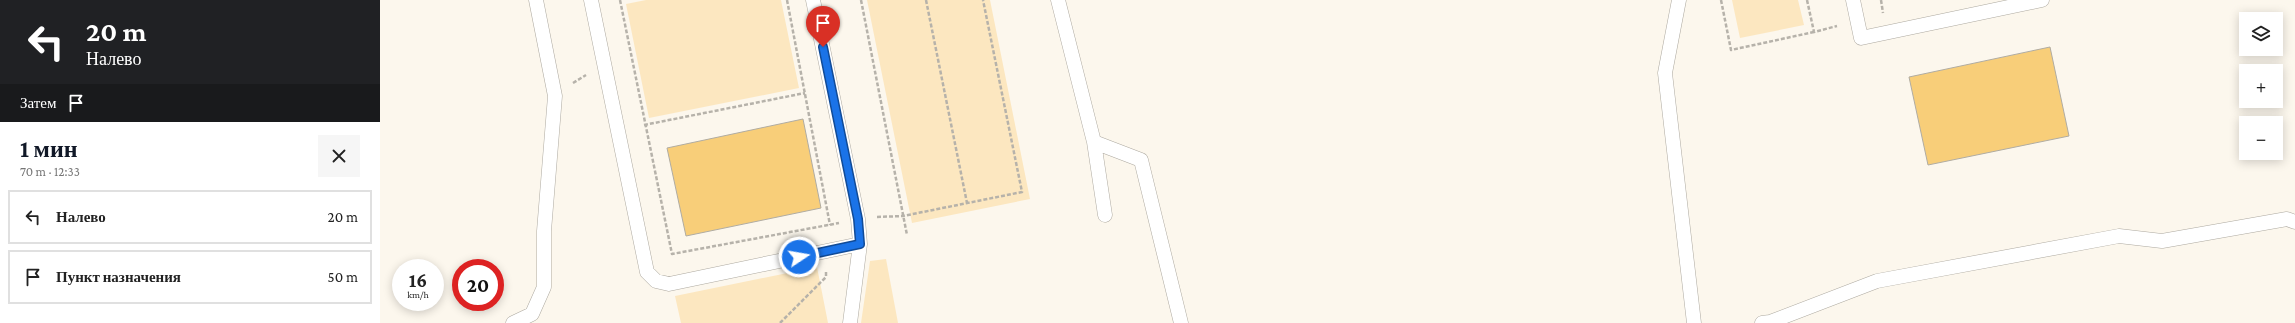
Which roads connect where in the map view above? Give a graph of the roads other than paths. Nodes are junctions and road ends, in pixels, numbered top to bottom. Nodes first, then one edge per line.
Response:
1 (536, 0) edge
2 (591, 0) edge
3 (813, 0) edge
4 (1058, 0) edge
5 (1679, 0) edge
6 (1853, 0) edge
7 (2042, 0) edge
8 (1094, 142) junction
9 (1105, 215) dead end
10 (2295, 222) edge
11 (860, 244) junction
12 (513, 323) edge
13 (850, 323) edge
14 (1181, 323) edge
15 (1694, 323) edge
16 (1762, 323) edge

1 - 12 lane
2 - 11 lane
3 - 11 lane
4 - 8 lane
5 - 15 lane
6 - 7 lane
8 - 9 lane
8 - 14 lane
10 - 16 lane
11 - 13 lane

